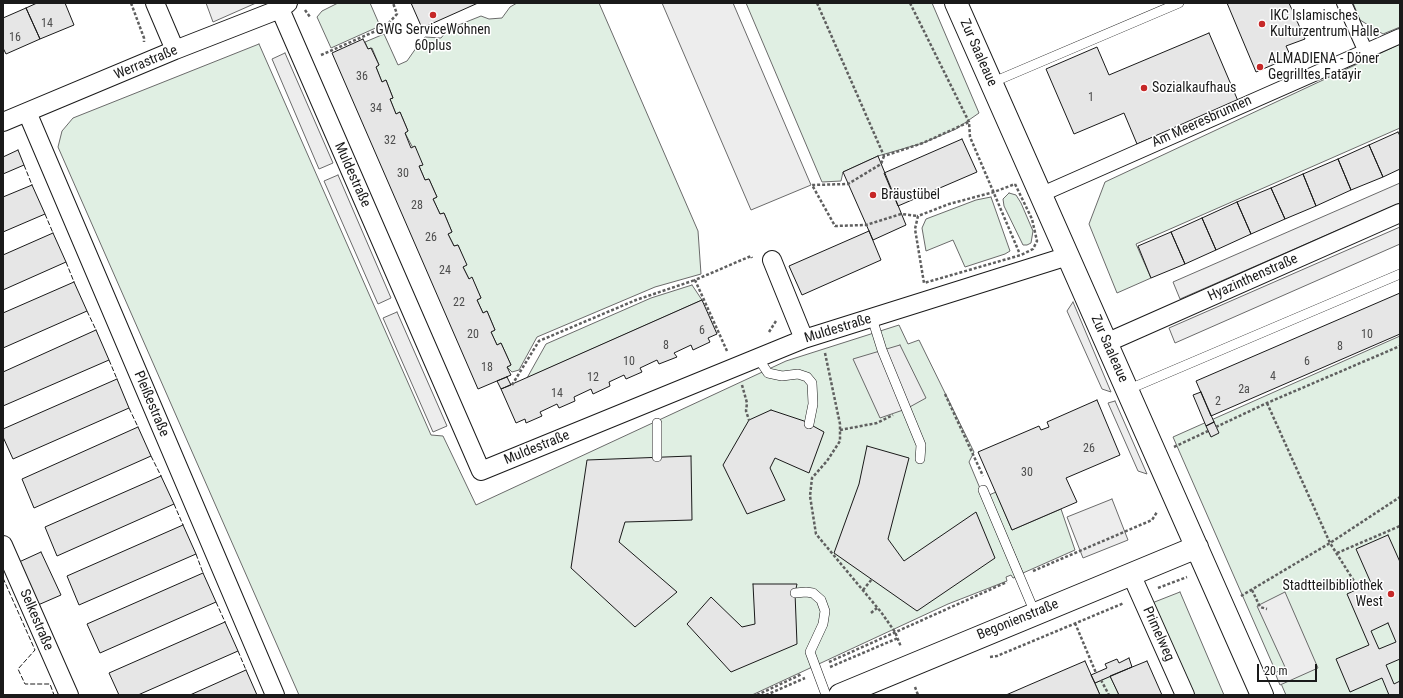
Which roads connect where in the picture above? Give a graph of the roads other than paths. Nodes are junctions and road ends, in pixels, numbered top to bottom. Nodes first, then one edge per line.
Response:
1 (155, 3) edge
2 (956, 3) edge
3 (1179, 3) edge
4 (1344, 3) edge
5 (284, 6) edge
6 (1400, 36) edge
7 (175, 50) junction
8 (1364, 50) junction
9 (991, 83) junction
10 (27, 112) junction
11 (3, 122) edge
12 (1040, 195) junction
13 (1400, 213) edge
14 (1068, 256) junction
15 (763, 261) road end
16 (1400, 274) edge
17 (872, 318) junction
18 (804, 339) junction
19 (1106, 343) junction
20 (758, 358) junction
21 (1127, 390) junction
22 (657, 422) dead end
23 (809, 424) dead end
24 (657, 457) dead end
25 (920, 459) dead end
26 (983, 490) road end
27 (3, 545) edge
28 (1197, 547) junction
29 (1131, 574) junction
30 (795, 593) dead end
31 (1035, 613) junction
32 (69, 695) edge
33 (275, 695) edge
34 (826, 695) edge
35 (840, 695) edge
36 (1185, 695) edge
37 (1262, 695) edge

1 - 7 street
2 - 9 street, Zur Saaleaue
3 - 9 lane
4 - 8 street
5 - 7 street, Werrastraße
5 - 20 street, Muldestraße
6 - 8 street, Am Meeresbrunnen
7 - 10 street, Werrastraße
8 - 12 street, Am Meeresbrunnen
9 - 12 street, Zur Saaleaue
10 - 11 street, Werrastraße
10 - 33 street, Pleißestraße
12 - 14 street, Zur Saaleaue
13 - 19 street, Hyazinthenstraße
14 - 17 street, Muldestraße
14 - 19 street, Zur Saaleaue
15 - 18 street
16 - 21 lane
17 - 18 street, Muldestraße
17 - 25 lane
18 - 20 street, Muldestraße
19 - 21 street, Zur Saaleaue
20 - 23 lane
21 - 28 street, Zur Saaleaue
22 - 24 lane
26 - 31 lane
27 - 32 street, Selkestraße
28 - 29 street, Begonienstraße
28 - 37 street, Zur Saaleaue
29 - 31 street, Begonienstraße
29 - 36 street, Primelweg
30 - 34 lane
31 - 35 street, Begonienstraße

